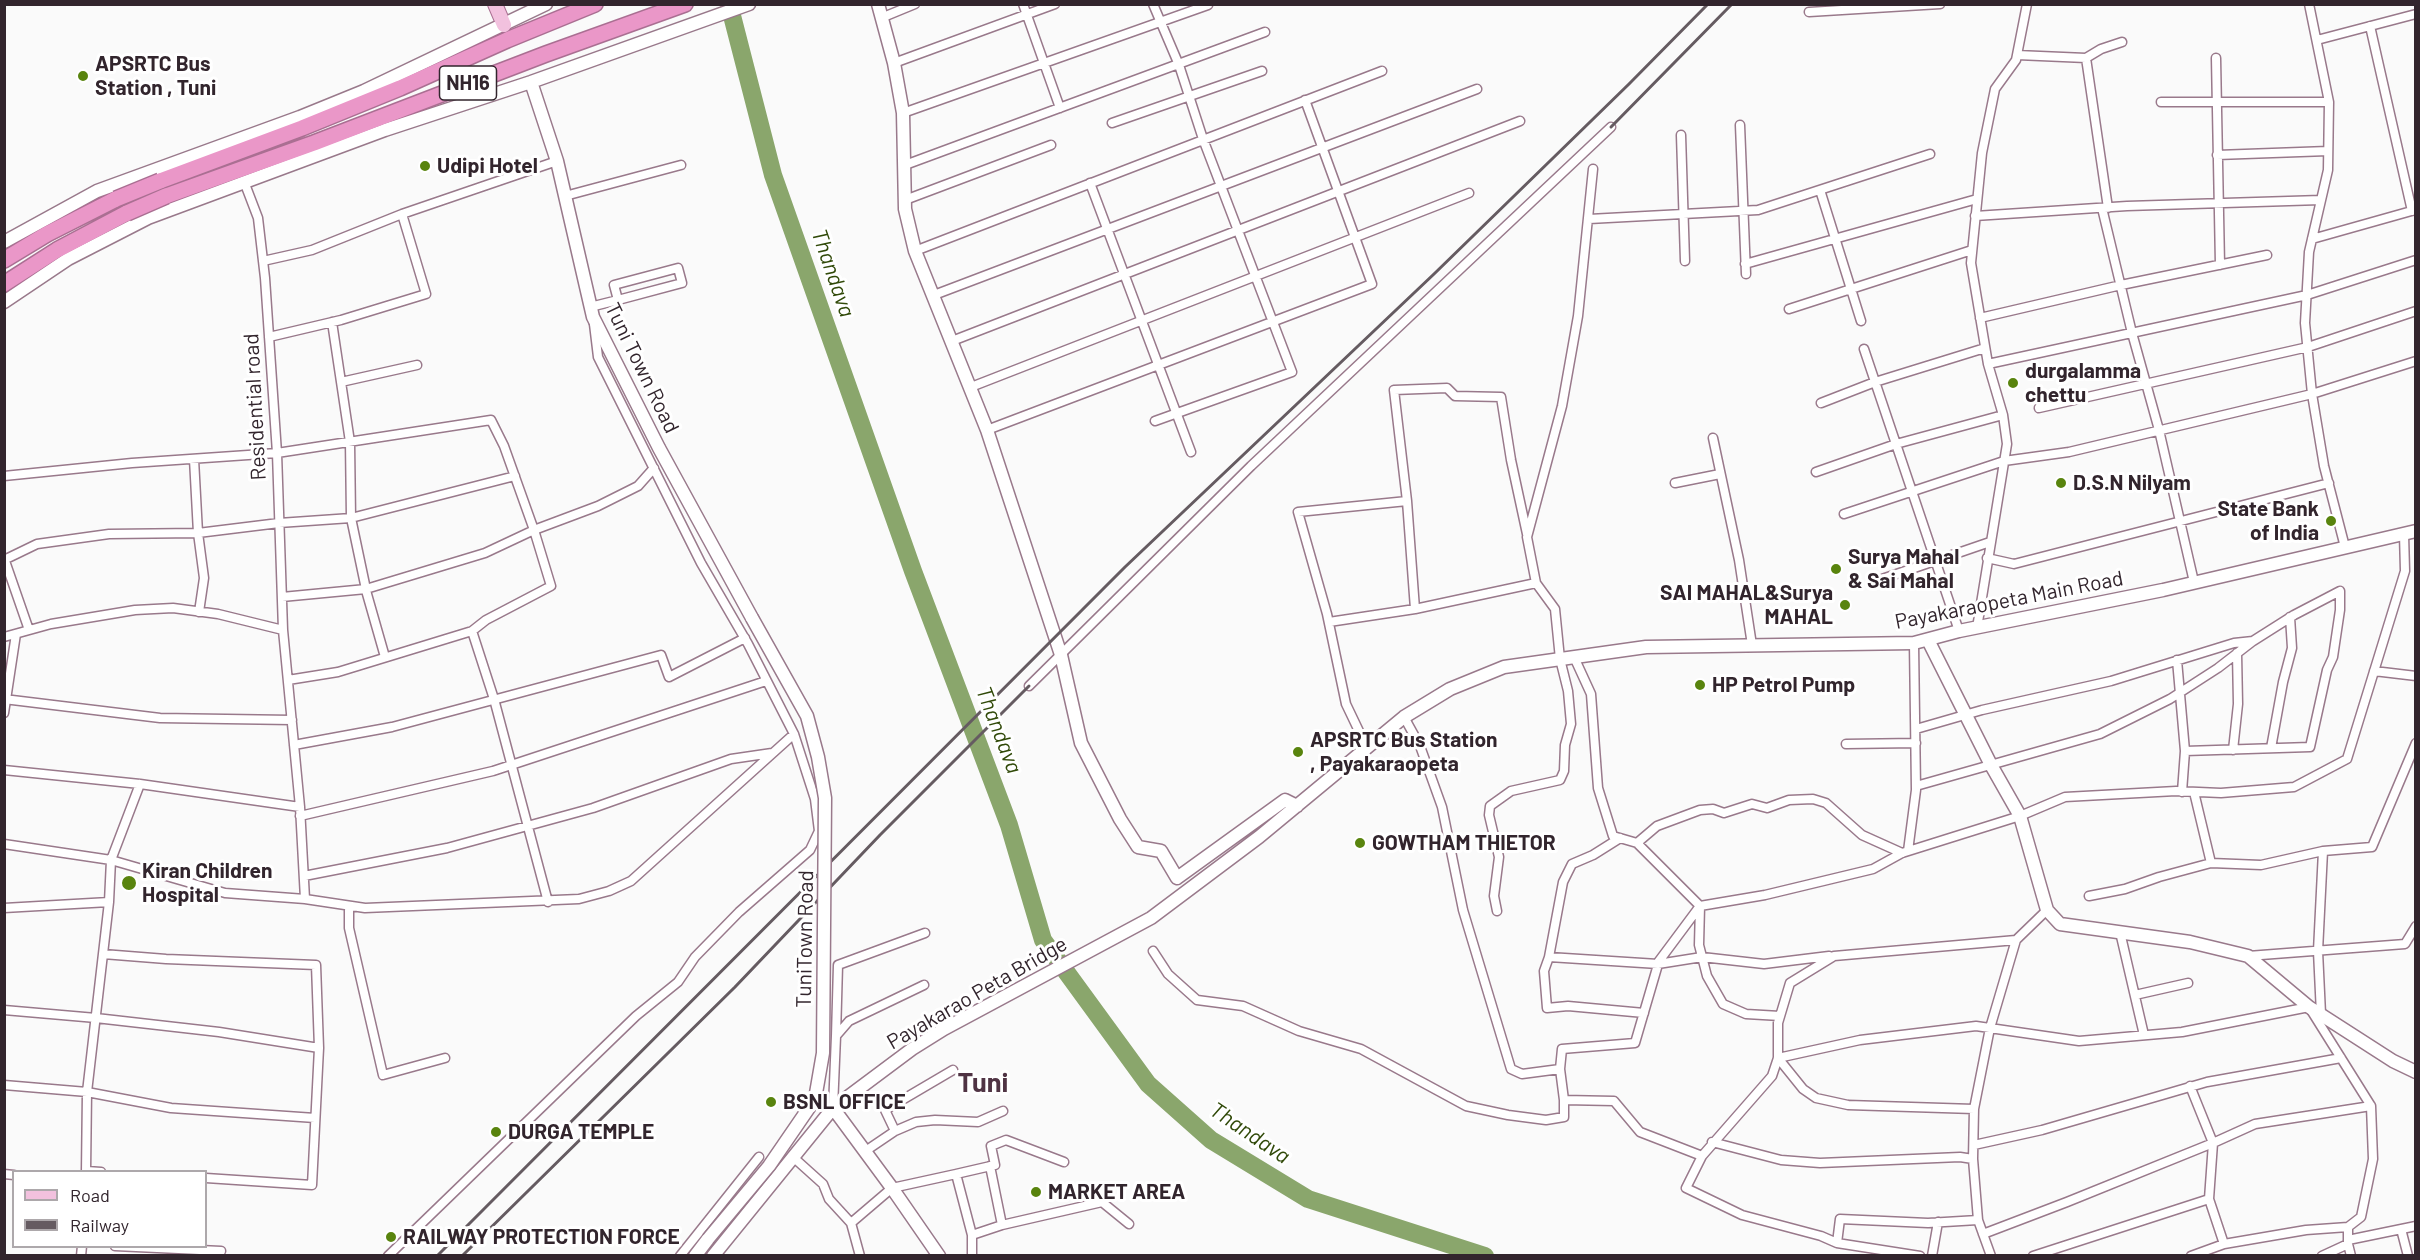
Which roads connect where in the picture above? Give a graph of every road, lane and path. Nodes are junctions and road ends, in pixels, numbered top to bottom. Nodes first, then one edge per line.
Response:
1 (495, 4) edge
2 (546, 4) edge
3 (595, 4) edge
4 (685, 4) edge
5 (749, 4) edge
6 (878, 4) edge
7 (915, 4) edge
8 (1023, 4) edge
9 (1055, 4) edge
10 (1153, 4) edge
11 (1940, 4) edge
12 (2027, 4) edge
13 (2309, 4) edge
14 (1208, 5) edge
15 (1809, 12) dead end
16 (2415, 14) edge
17 (1026, 15) junction
18 (881, 18) junction
19 (1161, 22) junction
20 (504, 25) junction
21 (2370, 26) junction
22 (1265, 32) dead end
23 (2317, 40) junction
24 (2122, 42) dead end
25 (2017, 55) junction
26 (2086, 58) junction
27 (2216, 58) dead end
28 (894, 63) junction
29 (1044, 63) junction
30 (1179, 65) junction
31 (1262, 71) dead end
32 (1382, 71) dead end
33 (531, 82) junction
34 (1477, 89) dead end
35 (1189, 96) junction
36 (1305, 100) junction
37 (2216, 101) junction
38 (2161, 102) dead end
39 (2329, 102) junction
40 (1060, 108) junction
41 (903, 113) junction
42 (1520, 121) dead end
43 (1112, 123) dead end
44 (1740, 125) dead end
45 (1611, 127) dead end
46 (1681, 135) dead end
47 (1203, 140) junction
48 (1052, 145) dead end
49 (1322, 147) junction
50 (2328, 151) junction
51 (1930, 154) dead end
52 (2217, 155) junction
53 (557, 161) junction
54 (681, 165) dead end
55 (905, 165) junction
56 (1593, 169) dead end
57 (138, 174) junction
58 (1090, 183) junction
59 (245, 184) junction
60 (1221, 186) junction
61 (1820, 190) junction
62 (1338, 192) junction
63 (1469, 193) dead end
64 (565, 196) junction
65 (905, 200) junction
66 (1977, 200) junction
67 (2321, 200) junction
68 (2218, 203) junction
69 (2105, 208) junction
70 (1742, 210) junction
71 (2414, 211) edge
72 (1682, 213) junction
73 (402, 214) junction
74 (155, 216) junction
75 (1975, 216) junction
76 (1589, 219) junction
77 (1107, 229) junction
78 (1238, 230) junction
79 (1355, 237) junction
80 (2312, 239) junction
81 (1835, 240) junction
82 (4, 242) edge
83 (915, 250) junction
84 (1972, 250) junction
85 (2267, 255) dead end
86 (4, 260) edge
87 (263, 261) junction
88 (1685, 261) dead end
89 (2415, 261) edge
90 (1745, 264) junction
91 (2220, 265) junction
92 (1124, 274) junction
93 (1746, 274) dead end
94 (1256, 276) junction
95 (4, 284) edge
96 (2121, 285) junction
97 (1851, 290) junction
98 (2307, 295) junction
99 (934, 296) junction
100 (618, 300) junction
101 (4, 302) edge
102 (1789, 309) dead end
103 (2415, 311) edge
104 (592, 312) junction
105 (1980, 318) junction
106 (1142, 320) junction
107 (1861, 321) dead end
108 (333, 322) junction
109 (1273, 322) junction
110 (2132, 333) junction
111 (269, 337) junction
112 (952, 341) junction
113 (2307, 347) junction
114 (1985, 348) junction
115 (1864, 349) dead end
116 (2415, 362) edge
117 (1988, 364) junction
118 (417, 365) dead end
119 (1158, 365) junction
120 (341, 382) junction
121 (1875, 382) junction
122 (2146, 383) junction
123 (971, 387) junction
124 (2312, 394) junction
125 (1821, 403) dead end
126 (2038, 408) dead end
127 (1177, 413) junction
128 (2003, 415) junction
129 (1155, 422) dead end
130 (987, 429) junction
131 (2159, 430) junction
132 (1713, 438) dead end
133 (350, 442) junction
134 (1896, 444) junction
135 (1191, 452) dead end
136 (277, 453) junction
137 (194, 459) junction
138 (2004, 461) junction
139 (654, 468) junction
140 (1816, 472) dead end
141 (1720, 474) junction
142 (4, 476) edge
143 (514, 476) junction
144 (1675, 483) dead end
145 (2329, 483) junction
146 (1911, 492) junction
147 (1407, 501) junction
148 (1844, 514) dead end
149 (351, 518) junction
150 (2180, 521) junction
151 (279, 523) junction
152 (534, 530) junction
153 (2410, 532) edge
154 (198, 533) junction
155 (1527, 537) junction
156 (1990, 542) junction
157 (2345, 547) junction
158 (5, 558) edge
159 (1987, 558) junction
160 (1934, 561) junction
161 (1882, 579) dead end
162 (2194, 582) junction
163 (1536, 583) junction
164 (366, 589) junction
165 (282, 597) junction
166 (1415, 609) junction
167 (200, 612) junction
168 (2290, 617) junction
169 (752, 618) joint
170 (1329, 622) junction
171 (1977, 628) junction
172 (29, 630) junction
173 (283, 630) junction
174 (471, 631) junction
175 (1959, 631) junction
176 (16, 634) junction
177 (4, 637) edge
178 (745, 639) junction
179 (1929, 640) junction
180 (2253, 641) junction
181 (1914, 643) junction
182 (1752, 645) junction
183 (2237, 653) junction
184 (1061, 655) junction
185 (386, 657) junction
186 (1574, 657) junction
187 (1560, 659) junction
188 (2177, 660) junction
189 (2374, 671) junction
190 (2415, 676) edge
191 (288, 680) junction
192 (766, 681) junction
193 (1029, 686) dead end
194 (2180, 692) junction
195 (5, 699) edge
196 (494, 699) junction
197 (4, 713) edge
198 (1966, 716) junction
199 (1404, 717) junction
200 (292, 720) junction
201 (1916, 729) junction
202 (794, 734) junction
203 (1916, 743) junction
204 (2415, 743) edge
205 (1846, 744) dead end
206 (294, 745) junction
207 (1367, 748) junction
208 (2271, 748) junction
209 (2233, 750) junction
210 (2185, 751) junction
211 (773, 753) junction
212 (511, 765) junction
213 (1991, 765) junction
214 (4, 770) edge
215 (140, 784) junction
216 (1916, 786) junction
217 (2182, 792) junction
218 (2194, 792) junction
219 (1297, 806) junction
220 (300, 811) junction
221 (2020, 816) junction
222 (529, 825) junction
223 (1620, 838) junction
224 (1637, 843) junction
225 (4, 844) edge
226 (2323, 851) junction
227 (1905, 852) junction
228 (111, 860) junction
229 (2211, 863) junction
230 (304, 876) junction
231 (2089, 896) dead end
232 (305, 899) junction
233 (109, 902) junction
234 (548, 902) junction
235 (349, 906) junction
236 (1700, 906) junction
237 (4, 908) edge
238 (2047, 910) junction
239 (1497, 911) dead end
240 (1147, 921) joint
241 (2415, 926) edge
242 (2120, 932) junction
243 (925, 933) dead end
244 (2016, 940) junction
245 (1153, 951) dead end
246 (2318, 951) junction
247 (103, 954) junction
248 (1834, 956) junction
249 (2247, 956) junction
250 (1549, 957) junction
251 (1702, 957) junction
252 (1658, 964) junction
253 (2188, 982) dead end
254 (924, 985) dead end
255 (2135, 995) junction
256 (2309, 1006) junction
257 (4, 1010) edge
258 (1644, 1013) junction
259 (2321, 1014) junction
260 (1780, 1016) junction
261 (96, 1018) junction
262 (1990, 1028) junction
263 (2144, 1035) junction
264 (836, 1036) junction
265 (319, 1048) junction
266 (445, 1058) dead end
267 (1778, 1058) junction
268 (2341, 1058) junction
269 (1560, 1069) junction
270 (953, 1070) dead end
271 (2415, 1072) edge
272 (4, 1085) edge
273 (2190, 1086) junction
274 (87, 1092) junction
275 (1564, 1100) junction
276 (2371, 1106) junction
277 (833, 1108) junction
278 (1974, 1109) junction
279 (1004, 1111) dead end
280 (315, 1118) junction
281 (895, 1131) junction
282 (1712, 1142) junction
283 (2213, 1143) junction
284 (1974, 1145) junction
285 (864, 1152) junction
286 (1702, 1156) junction
287 (759, 1157) dead end
288 (793, 1157) junction
289 (1973, 1159) junction
290 (1064, 1162) dead end
291 (990, 1166) junction
292 (87, 1170) edge
293 (956, 1174) junction
294 (207, 1178) edge
295 (892, 1188) junction
296 (2209, 1199) junction
297 (1978, 1220) junction
298 (1938, 1222) junction
299 (851, 1223) junction
300 (1129, 1224) dead end
301 (1002, 1225) junction
302 (2415, 1226) edge
303 (2348, 1227) junction
304 (2401, 1229) junction
305 (1983, 1234) junction
306 (972, 1235) junction
307 (2348, 1242) junction
308 (1837, 1243) junction
309 (2224, 1244) junction
310 (157, 1248) edge
311 (220, 1251) dead end
312 (388, 1256) edge
313 (680, 1256) edge
314 (695, 1256) edge
315 (713, 1256) edge
316 (860, 1256) edge
317 (939, 1256) edge
318 (972, 1256) edge
319 (1920, 1256) edge
320 (1932, 1256) edge
321 (1991, 1256) edge
322 (2033, 1256) edge
323 (2191, 1256) edge
324 (2322, 1256) edge
325 (2351, 1256) edge
326 (2408, 1256) edge

1 - 20 main road
2 - 20 street
3 - 86 highway, NH16, bridge
4 - 95 highway, NH16, bridge
5 - 33 street
6 - 18 street
7 - 18 street
8 - 17 street
9 - 17 street
10 - 19 street
11 - 15 street
12 - 25 street
13 - 23 street
14 - 19 street
16 - 21 street
17 - 28 street
17 - 29 street
18 - 28 street
19 - 29 street
19 - 30 street
20 - 57 street
21 - 23 street
21 - 71 street
22 - 30 street
23 - 39 street
24 - 26 street
25 - 26 street
25 - 66 street
26 - 69 street
27 - 37 street
28 - 41 street
29 - 40 street
29 - 41 street
30 - 35 street
30 - 40 street
31 - 35 street
32 - 36 street
33 - 53 street, Tuni Town Road
33 - 59 street
34 - 49 street
35 - 43 street
35 - 47 street
36 - 47 street
36 - 49 street
37 - 38 street
37 - 39 street
37 - 52 street
39 - 50 street
40 - 55 street
41 - 55 street
42 - 62 street
44 - 70 street
45 - 184 street
46 - 72 street
47 - 58 street
47 - 60 street
48 - 65 street
49 - 60 street
49 - 62 street
50 - 52 street
50 - 67 street
51 - 61 street
52 - 68 street
53 - 64 street, Tuni Town Road
53 - 73 street
54 - 64 street
55 - 65 street
56 - 76 street
57 - 74 street
57 - 82 street
58 - 77 street
58 - 83 street
59 - 74 street
59 - 87 street, Residential road
60 - 77 street
60 - 78 street
61 - 70 street
61 - 81 street
62 - 78 street
62 - 79 street
63 - 79 street
64 - 104 street, Tuni Town Road
65 - 83 street
66 - 75 street
66 - 81 street
67 - 68 street
67 - 80 street
68 - 69 street
68 - 91 street
69 - 75 street
69 - 96 street
70 - 72 street
70 - 90 street
71 - 80 street
72 - 76 street
72 - 88 street
73 - 87 street
73 - 108 street
74 - 101 street
75 - 84 street
76 - 155 street
77 - 92 street
77 - 99 street
78 - 92 street
78 - 94 street
79 - 94 street
79 - 109 street
80 - 98 street
81 - 90 street
81 - 97 street
83 - 99 street
84 - 97 street
84 - 105 street
85 - 91 street
87 - 111 street, Residential road
89 - 98 street
90 - 93 street
91 - 96 street
92 - 106 street
92 - 112 street
94 - 106 street
94 - 109 street
96 - 105 street
96 - 110 street
97 - 102 street
97 - 107 street
98 - 110 street
98 - 113 street
99 - 112 street
100 - 100 street
100 - 104 street
103 - 113 street
104 - 139 street
104 - 169 street, Tuni Town Road
105 - 114 street
106 - 119 street
106 - 123 street
108 - 111 street
108 - 120 street
109 - 119 street
109 - 127 street
110 - 117 street
110 - 122 street
111 - 136 street, Residential road
112 - 123 street
113 - 122 street
113 - 124 street
114 - 117 street
114 - 121 street
115 - 121 street
116 - 124 street
117 - 128 street
118 - 120 street
119 - 127 street
119 - 130 street
120 - 133 street
121 - 125 street
121 - 134 street
122 - 126 street
122 - 131 street
123 - 130 street
124 - 131 street
124 - 145 street
127 - 129 street
127 - 135 street
128 - 134 street
128 - 138 street
130 - 184 street
131 - 138 street
131 - 150 street
132 - 141 street
133 - 136 street
133 - 143 street
133 - 149 street
134 - 140 street
134 - 146 street
136 - 137 street
136 - 151 street, Residential road
137 - 142 street
137 - 154 street
138 - 146 street
138 - 156 street
139 - 152 street
139 - 178 street
141 - 144 street
141 - 182 street
143 - 149 street
143 - 152 street
145 - 150 street
145 - 157 street
146 - 148 street
146 - 160 street
147 - 155 street
147 - 166 street
147 - 170 street
149 - 151 street
149 - 164 street
150 - 159 street
150 - 162 street
151 - 154 street
151 - 165 street, Residential road
152 - 164 street
152 - 174 street
153 - 157 street, Payakaraopeta Main Road
153 - 189 street
154 - 158 street
154 - 167 street
155 - 163 street
156 - 159 street
156 - 160 street
157 - 162 street, Payakaraopeta Main Road
158 - 172 street
159 - 171 street
160 - 161 street
160 - 175 street
162 - 171 street, Payakaraopeta Main Road
163 - 166 street
163 - 187 street
164 - 165 street
164 - 185 street
165 - 173 street, Residential road
166 - 170 street
167 - 172 street
167 - 173 street
168 - 180 street
168 - 208 street
168 - 208 street
169 - 314 street, TuniTown Road, bridge
170 - 207 street
171 - 175 street, Payakaraopeta Main Road
172 - 176 street
173 - 191 street, Residential road
174 - 185 street
174 - 196 street
175 - 179 street, Payakaraopeta Main Road
176 - 177 street
176 - 195 street
178 - 192 street
178 - 196 street
179 - 181 street, Payakaraopeta Main Road
179 - 198 street
180 - 183 street
180 - 188 street
181 - 182 street, Payakaraopeta Main Road
181 - 201 street
182 - 186 street, Payakaraopeta Main Road
183 - 194 street
183 - 209 street
184 - 193 street
184 - 219 street
185 - 191 street
186 - 187 street, Payakaraopeta Main Road
186 - 223 street
187 - 199 street, Payakaraopeta Main Road
187 - 239 street
188 - 194 street
188 - 198 street
189 - 190 street
189 - 218 street
191 - 200 street, Residential road
192 - 202 street
192 - 212 street
194 - 210 street
194 - 213 street
195 - 197 street
195 - 200 street
196 - 206 street
196 - 212 street
198 - 201 street
198 - 213 street
199 - 207 street, Payakaraopeta Main Road
199 - 269 street
200 - 206 street, Residential road
201 - 203 street
202 - 211 street
202 - 312 street
203 - 205 street
203 - 216 street
204 - 226 street
206 - 220 street, Residential road
207 - 219 street, Payakaraopeta Main Road
208 - 209 street
209 - 210 street
210 - 217 street
211 - 222 street
211 - 234 street
212 - 220 street
212 - 222 street
213 - 216 street
213 - 221 street
214 - 215 street
215 - 220 street
215 - 228 street
216 - 227 street
217 - 218 street
217 - 221 street
218 - 229 street
219 - 240 street, Payakaraopeta Main Road
220 - 230 street, Residential road
221 - 227 street
221 - 238 street
222 - 230 street
222 - 234 street
223 - 224 street
223 - 250 street
224 - 227 street
224 - 236 street
225 - 228 street
226 - 229 street
226 - 246 street
227 - 236 street
228 - 232 street
228 - 233 street
229 - 231 street
230 - 232 street, Residential road
232 - 235 street
233 - 237 street
233 - 247 street
234 - 235 street
235 - 266 street
236 - 251 street
236 - 252 street
238 - 242 street
238 - 244 street
240 - 277 street, Payakarao Peta Bridge
241 - 246 street
242 - 249 street
242 - 255 street
243 - 264 street
244 - 248 street
244 - 262 street
245 - 275 street
246 - 249 street
246 - 259 street
247 - 261 street
247 - 265 street
248 - 251 street
248 - 260 street
249 - 256 street
250 - 252 street
250 - 258 street
251 - 252 street
251 - 260 street
252 - 258 street
253 - 255 street
254 - 264 street
255 - 263 street
256 - 259 street
256 - 263 street
256 - 268 street
257 - 261 street
258 - 269 street
259 - 271 street
260 - 267 street
261 - 265 street
261 - 274 street
262 - 263 street
262 - 267 street
262 - 278 street
264 - 277 street
265 - 280 street
267 - 278 street
267 - 282 street
268 - 273 street
268 - 276 street
269 - 275 street
270 - 281 street
272 - 274 street
273 - 283 street
273 - 284 street
274 - 280 street
274 - 292 street
275 - 286 street
276 - 283 street
276 - 303 street
277 - 285 street
277 - 288 street, Payakarao Peta Bridge
278 - 284 street
279 - 281 street
280 - 294 street
281 - 285 street
282 - 286 street
282 - 289 street
283 - 296 street
283 - 305 street
284 - 289 street
285 - 295 street
286 - 308 street
287 - 313 street
288 - 299 street
288 - 315 street, Payakarao Peta Bridge
289 - 297 street
290 - 291 street
291 - 293 street
291 - 301 street
293 - 295 street
293 - 306 street
295 - 299 street
295 - 317 street
296 - 309 street
296 - 322 street
297 - 298 street
297 - 305 street
298 - 308 street
298 - 320 street
299 - 316 street
300 - 301 street
301 - 306 street
302 - 304 street
303 - 307 street
303 - 309 street
304 - 307 street
304 - 326 street
305 - 321 street
306 - 318 street
307 - 324 street
307 - 325 street
308 - 319 street
309 - 323 street
310 - 311 street

